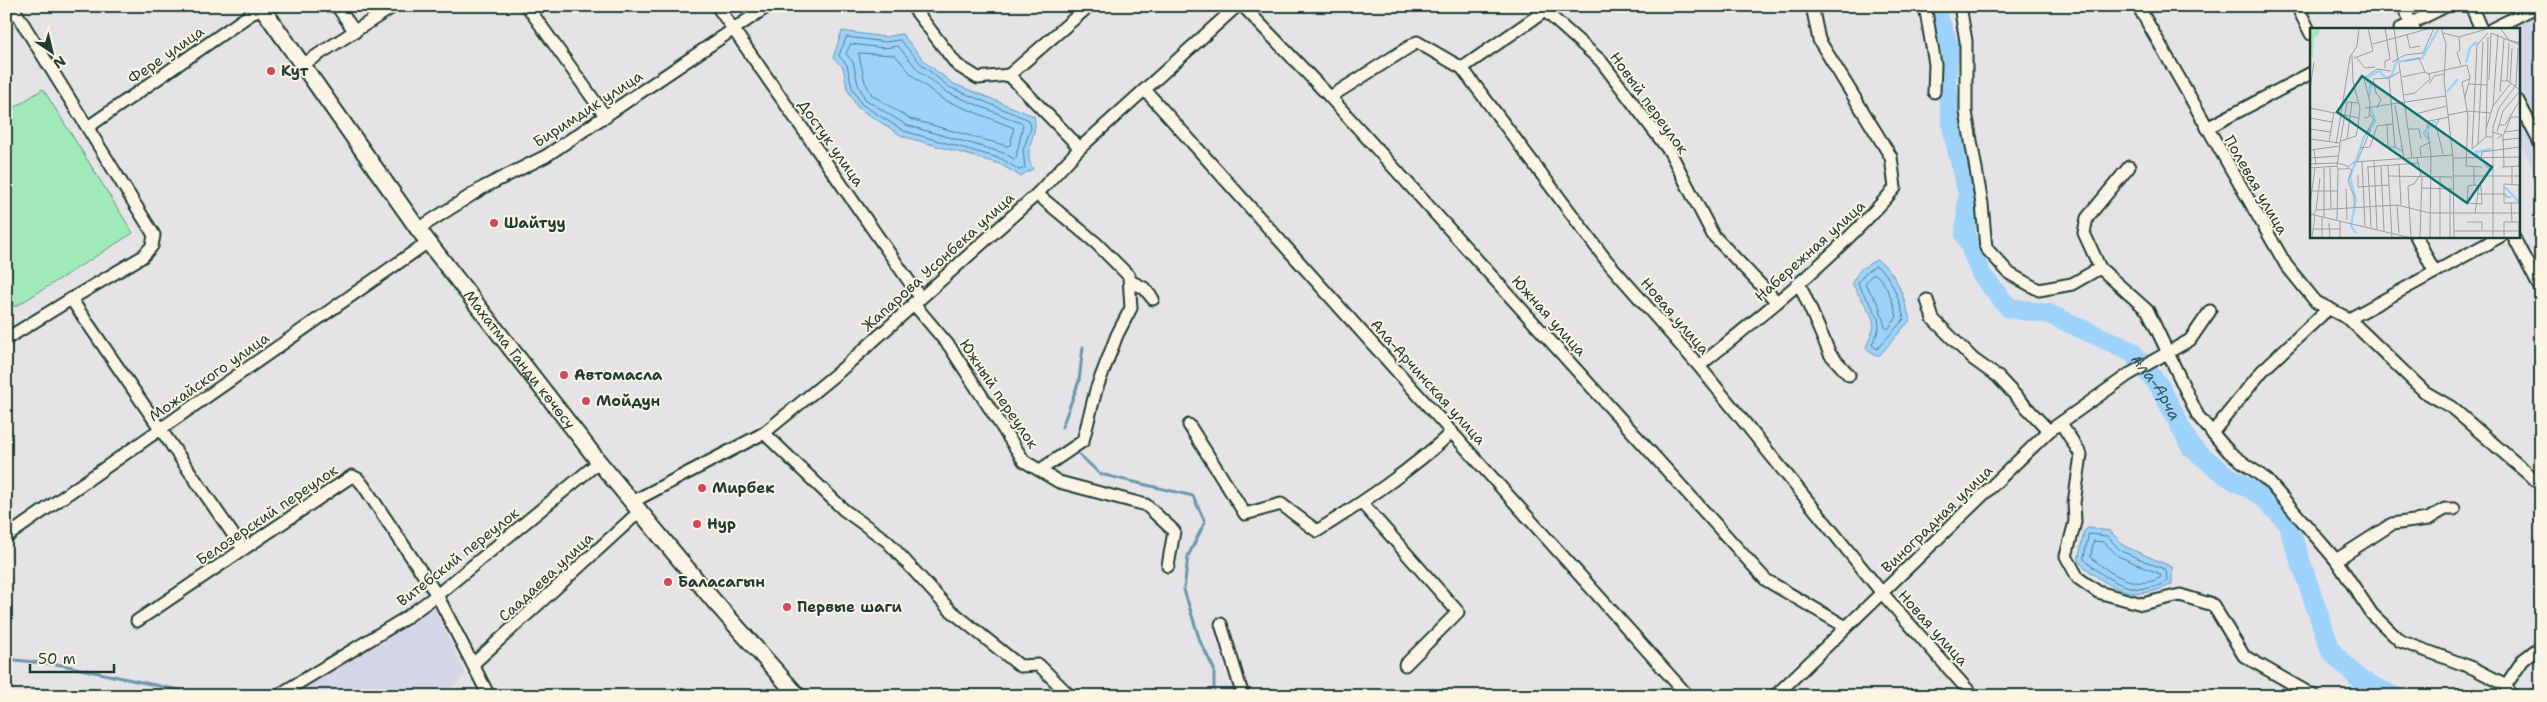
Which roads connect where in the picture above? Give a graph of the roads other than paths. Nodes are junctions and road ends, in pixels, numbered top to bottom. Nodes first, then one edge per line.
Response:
1 (12, 6) edge
2 (337, 6) edge
3 (394, 6) edge
4 (527, 6) edge
5 (717, 6) edge
6 (768, 6) edge
7 (912, 6) edge
8 (1089, 6) edge
9 (1237, 6) edge
10 (1243, 6) edge
11 (1812, 6) edge
12 (1925, 6) edge
13 (1960, 6) edge
14 (2138, 6) edge
15 (2296, 6) edge
16 (2403, 6) edge
17 (2446, 6) edge
18 (2471, 6) edge
19 (2538, 6) edge
20 (261, 7) edge
21 (1548, 9) edge
22 (2412, 26) edge
23 (2481, 28) edge
24 (2494, 28) edge
25 (733, 30) junction
26 (355, 32) junction
27 (2310, 32) edge
28 (302, 65) junction
29 (1462, 68) junction
30 (2310, 74) edge
31 (1010, 75) junction
32 (1145, 90) junction
33 (1934, 92) dead end
34 (1330, 97) junction
35 (2520, 105) edge
36 (606, 117) junction
37 (88, 127) junction
38 (2207, 128) junction
39 (2541, 145) edge
40 (1080, 148) junction
41 (2129, 167) dead end
42 (1037, 194) junction
43 (418, 229) junction
44 (2417, 238) edge
45 (2497, 238) edge
46 (2515, 238) edge
47 (428, 242) junction
48 (2100, 268) junction
49 (2434, 271) junction
50 (1130, 280) junction
51 (1799, 283) junction
52 (2541, 290) edge
53 (71, 299) junction
54 (1153, 299) dead end
55 (916, 300) junction
56 (1927, 300) dead end
57 (1777, 302) junction
58 (2329, 308) junction
59 (2210, 311) dead end
60 (2349, 319) junction
61 (6, 339) edge
62 (2168, 350) junction
63 (1699, 366) junction
64 (1849, 375) dead end
65 (2061, 423) junction
66 (1189, 425) dead end
67 (160, 430) junction
68 (2049, 431) junction
69 (1452, 432) junction
70 (764, 433) junction
71 (2212, 433) junction
72 (600, 462) junction
73 (1040, 470) junction
74 (2541, 485) edge
75 (1362, 503) junction
76 (636, 507) junction
77 (2454, 508) dead end
78 (6, 537) edge
79 (242, 549) junction
80 (2336, 560) junction
81 (1168, 566) dead end
82 (1882, 593) junction
83 (437, 595) junction
84 (137, 621) dead end
85 (1221, 624) dead end
86 (1846, 627) junction
87 (2541, 646) edge
88 (473, 664) junction
89 (1405, 665) dead end
90 (2508, 690) edge
91 (277, 696) edge
92 (489, 696) edge
93 (798, 696) edge
94 (1070, 696) edge
95 (1243, 696) edge
96 (1688, 696) edge
97 (1775, 696) edge
98 (1973, 696) edge
99 (2314, 696) edge

1 - 37 street
2 - 26 street
3 - 26 street
4 - 36 street
5 - 25 street, Достук улица
6 - 25 street, Биримдик улица
7 - 31 street
8 - 31 street
9 - 32 street, Жапарова Усонбека улица
10 - 34 street, Южная улица
11 - 51 street, Набережная улица
12 - 33 street
13 - 48 street
14 - 38 street, Полевая улица
15 - 27 street
16 - 22 street
17 - 22 street
18 - 23 street
19 - 24 street
20 - 28 main road, Махатма Ганди көчөсү
20 - 37 street, Фере улица
21 - 29 street, Новый переулок
21 - 57 street, Новый переулок
25 - 36 street, Биримдик улица
25 - 55 street, Достук улица
26 - 28 street
28 - 43 main road, Махатма Ганди көчөсү
29 - 34 street, Новая улица
29 - 63 street, Новая улица
30 - 38 street
31 - 40 street
32 - 40 street, Жапарова Усонбека улица
32 - 69 street, Ала-Арчинская улица
34 - 86 street, Южная улица
35 - 39 street
36 - 43 street, Биримдик улица
37 - 53 street
38 - 58 street, Полевая улица
40 - 42 street, Жапарова Усонбека улица
41 - 48 street
42 - 50 street
42 - 55 street, Жапарова Усонбека улица
43 - 47 main road, Махатма Ганди көчөсү
44 - 49 street
45 - 49 street
46 - 52 street
47 - 67 street, Можайского улица
47 - 72 main road, Махатма Ганди көчөсү
48 - 62 street
49 - 60 street
50 - 54 street
50 - 73 street
51 - 57 street, Набережная улица
51 - 64 street
53 - 61 street
53 - 67 street
55 - 70 street, Жапарова Усонбека улица
55 - 73 street, Южный переулок
56 - 68 street
57 - 63 street, Набережная улица
58 - 60 street, Полевая улица
58 - 71 street
59 - 62 street, Виноградная улица
60 - 74 street, Полевая улица
62 - 65 street, Виноградная улица
62 - 71 street
63 - 82 street, Новая улица
65 - 68 street, Виноградная улица
65 - 99 street
66 - 75 street
67 - 78 street, Можайского улица
67 - 79 street
68 - 82 street, Виноградная улица
69 - 75 street
69 - 96 street, Ала-Арчинская улица
70 - 76 street, Жапарова Усонбека улица
70 - 94 street
71 - 80 street
72 - 76 main road, Махатма Ганди көчөсү
72 - 83 street, Витебский переулок
73 - 81 street, Южный переулок
75 - 89 street
76 - 88 street, Саадаева улица
76 - 93 main road, Махатма Ганди көчөсү
77 - 80 street
79 - 83 street, Белозерский переулок
79 - 84 street, Белозерский переулок
80 - 90 street
82 - 86 street, Виноградная улица
82 - 98 street, Новая улица
83 - 88 street, Белозерский переулок
83 - 91 street, Витебский переулок
85 - 95 street
86 - 97 street, Виноградная улица
87 - 90 street
88 - 92 street, Белозерский переулок

